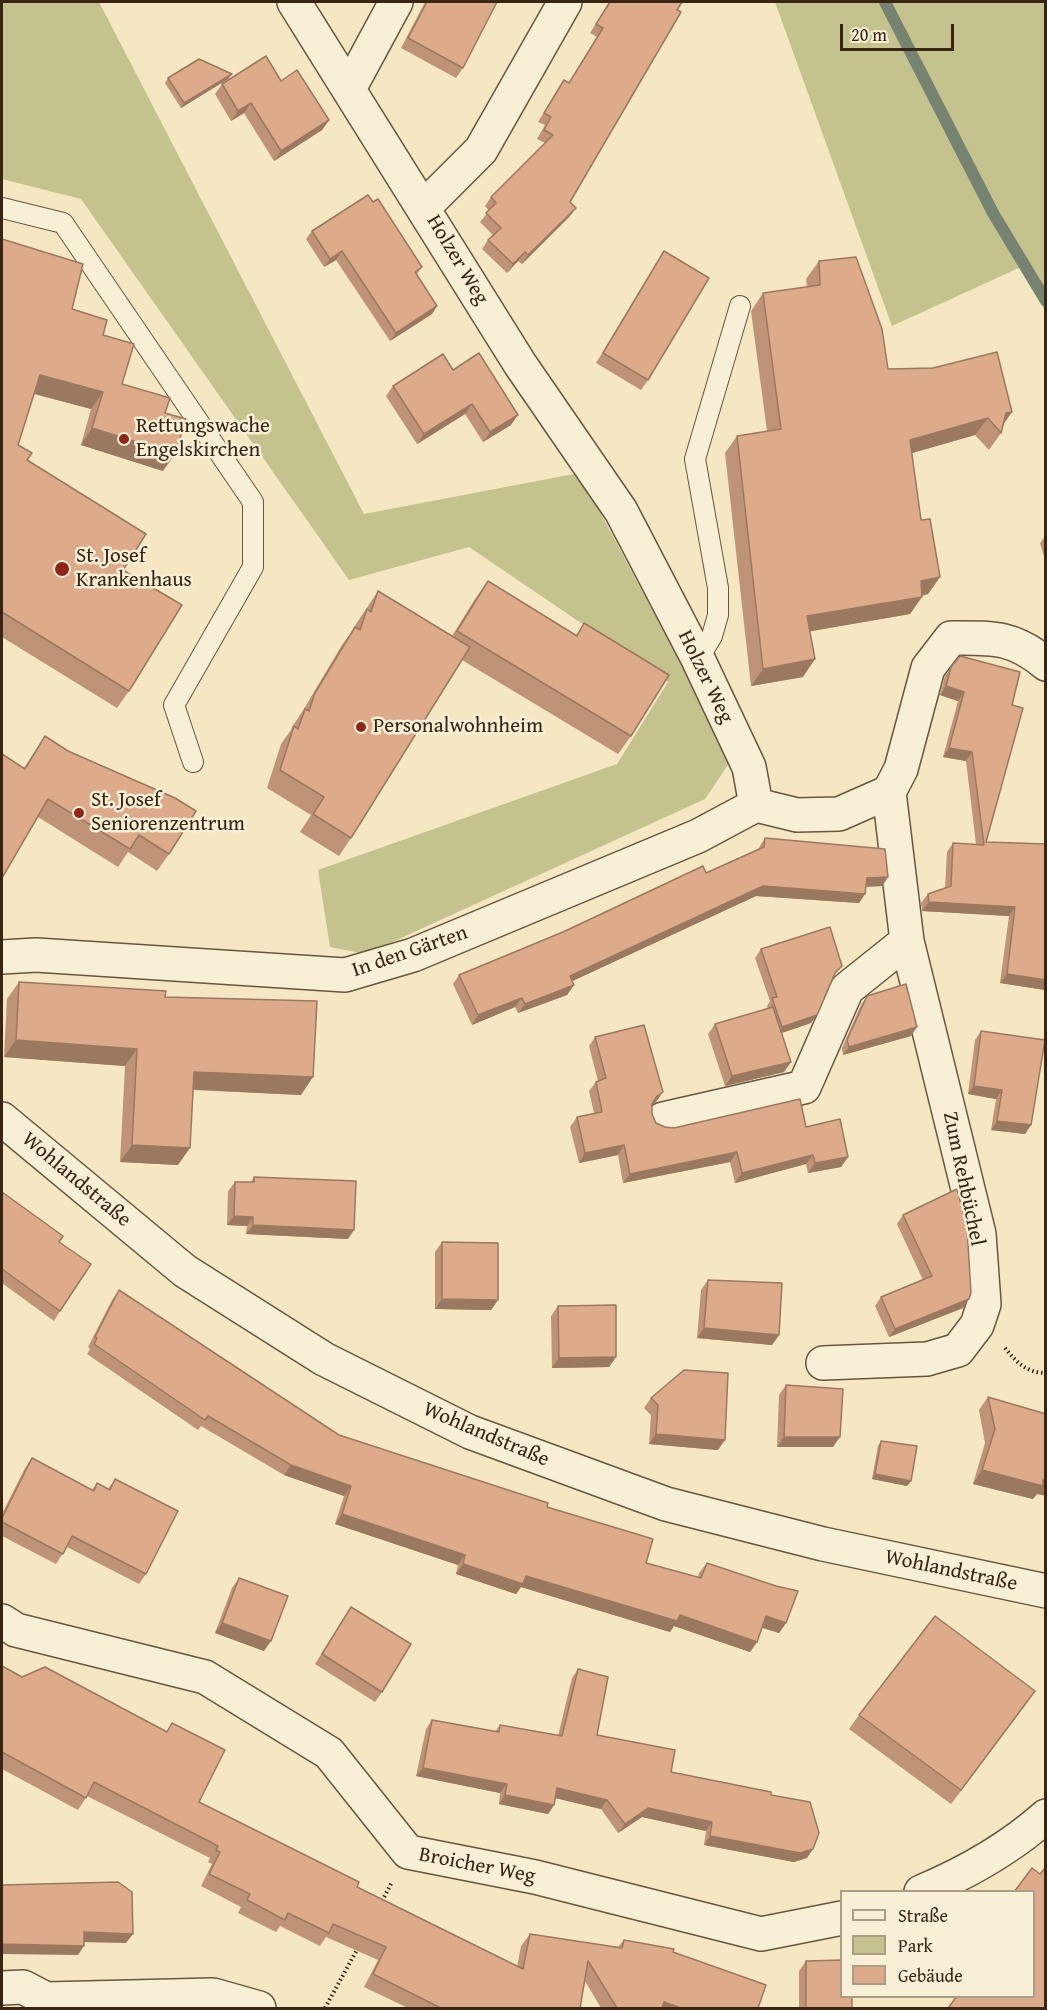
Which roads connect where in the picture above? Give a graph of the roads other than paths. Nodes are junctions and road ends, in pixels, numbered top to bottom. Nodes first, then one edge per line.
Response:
1 (294, 2) edge
2 (396, 2) edge
3 (565, 2) edge
4 (349, 89) junction
5 (424, 207) junction
6 (2, 208) edge
7 (740, 306) dead end
8 (698, 659) junction
9 (1046, 664) edge
10 (193, 762) dead end
11 (889, 792) junction
12 (756, 805) junction
13 (907, 941) junction
14 (2, 957) edge
15 (2, 1119) edge
16 (663, 1119) dead end
17 (823, 1363) dead end
18 (1046, 1591) edge
19 (2, 1621) edge
20 (1046, 1816) edge
21 (926, 1890) edge
22 (840, 1918) edge
23 (2, 1988) edge
24 (259, 2008) edge

1 - 4 street, Holzer Weg
2 - 4 street
3 - 5 street, Holzer Weg
4 - 5 street, Holzer Weg
5 - 8 street, Holzer Weg
6 - 10 lane
7 - 8 lane
8 - 12 street, Holzer Weg
9 - 11 street
11 - 12 street
11 - 13 street, Zum Rehbüchel
12 - 14 street, In den Gärten
13 - 16 street
13 - 17 street, Zum Rehbüchel
15 - 18 street, Wohlandstraße
19 - 22 street, Broicher Weg
20 - 21 street
23 - 24 street

